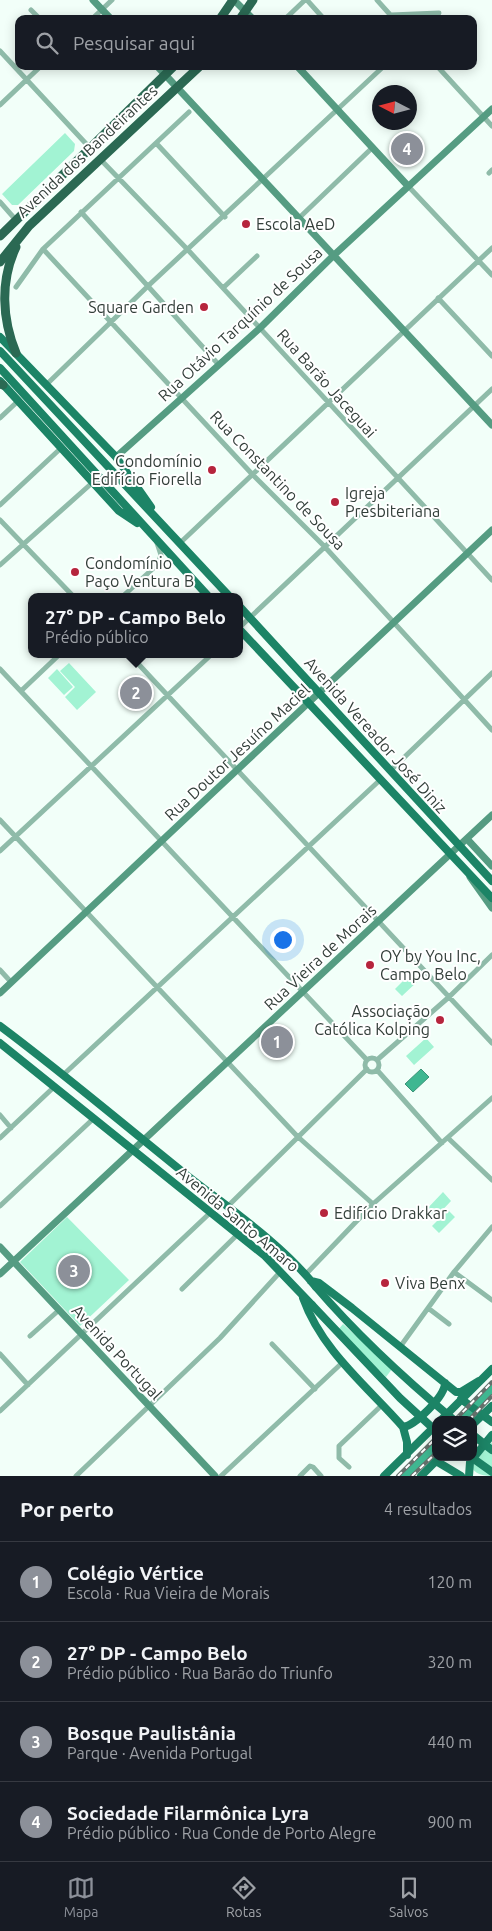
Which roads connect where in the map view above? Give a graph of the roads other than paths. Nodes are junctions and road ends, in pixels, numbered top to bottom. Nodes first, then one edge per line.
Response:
1 (93, 0) edge
2 (112, 0) edge
3 (234, 0) edge
4 (252, 0) edge
5 (306, 0) edge
6 (377, 0) edge
7 (102, 9) junction
8 (31, 10) dead end
9 (246, 11) junction
10 (439, 13) dead end
11 (36, 15) edge
12 (96, 15) edge
13 (107, 15) edge
14 (223, 15) edge
15 (243, 15) edge
16 (250, 15) edge
17 (289, 15) edge
18 (320, 15) edge
19 (390, 15) edge
20 (416, 15) edge
21 (0, 51) edge
22 (15, 67) edge
23 (18, 70) edge
24 (37, 70) edge
25 (160, 70) edge
26 (170, 70) edge
27 (196, 70) edge
28 (301, 70) edge
29 (380, 70) edge
30 (441, 70) edge
31 (164, 75) junction
32 (27, 80) junction
33 (176, 88) junction
34 (0, 104) edge
35 (338, 110) junction
36 (492, 110) edge
37 (189, 112) dead end
38 (484, 117) junction
39 (492, 126) edge
40 (156, 143) junction
41 (373, 147) junction
42 (91, 148) junction
43 (101, 160) junction
44 (119, 177) junction
45 (263, 182) junction
46 (408, 186) junction
47 (0, 202) edge
48 (81, 212) junction
49 (225, 217) junction
50 (298, 219) junction
51 (13, 222) junction
52 (29, 226) junction
53 (0, 228) edge
54 (0, 236) edge
55 (492, 248) edge
56 (44, 250) junction
57 (188, 250) junction
58 (257, 256) dead end
59 (333, 256) junction
60 (479, 261) junction
61 (0, 262) edge
62 (492, 275) edge
63 (148, 286) junction
64 (16, 287) dead end
65 (223, 288) junction
66 (438, 298) junction
67 (112, 321) junction
68 (260, 328) junction
69 (404, 331) junction
70 (0, 337) edge
71 (0, 350) edge
72 (16, 353) junction
73 (492, 356) edge
74 (219, 366) junction
75 (0, 368) edge
76 (1, 383) edge
77 (47, 384) junction
78 (492, 389) edge
79 (182, 398) junction
80 (17, 402) junction
81 (329, 404) junction
82 (474, 406) junction
83 (0, 418) edge
84 (492, 425) edge
85 (60, 449) junction
86 (116, 458) junction
87 (252, 474) junction
88 (397, 479) junction
89 (92, 483) junction
90 (0, 505) edge
91 (154, 514) junction
92 (0, 520) edge
93 (492, 530) edge
94 (149, 531) junction
95 (155, 538) junction
96 (180, 543) junction
97 (22, 545) junction
98 (324, 546) junction
99 (468, 553) junction
100 (0, 566) edge
101 (492, 580) edge
102 (70, 593) edge
103 (126, 593) edge
104 (205, 593) edge
105 (226, 593) edge
106 (243, 610) edge
107 (250, 618) junction
108 (395, 622) junction
109 (243, 626) edge
110 (243, 632) edge
111 (56, 658) edge
112 (133, 658) edge
113 (208, 658) edge
114 (0, 669) edge
115 (492, 673) edge
116 (21, 691) junction
117 (320, 693) junction
118 (168, 696) junction
119 (464, 699) junction
120 (308, 704) junction
121 (492, 730) edge
122 (92, 765) junction
123 (391, 770) junction
124 (237, 771) junction
125 (380, 780) junction
126 (492, 815) edge
127 (0, 820) edge
128 (15, 836) junction
129 (467, 839) junction
130 (162, 841) junction
131 (459, 846) junction
132 (308, 847) junction
133 (0, 850) edge
134 (449, 855) junction
135 (492, 866) edge
136 (468, 874) junction
137 (492, 881) edge
138 (492, 898) edge
139 (492, 908) edge
140 (86, 911) junction
141 (232, 916) junction
142 (379, 921) junction
143 (492, 955) edge
144 (0, 970) edge
145 (11, 982) junction
146 (157, 986) junction
147 (302, 990) junction
148 (0, 993) edge
149 (449, 997) junction
150 (0, 1026) edge
151 (0, 1043) edge
152 (492, 1043) edge
153 (367, 1060) junction
154 (378, 1060) junction
155 (227, 1063) junction
156 (367, 1069) junction
157 (377, 1070) junction
158 (63, 1074) junction
159 (54, 1087) junction
160 (492, 1098) edge
161 (0, 1115) edge
162 (94, 1119) junction
163 (11, 1128) junction
164 (297, 1136) junction
165 (0, 1138) edge
166 (448, 1138) junction
167 (145, 1140) junction
168 (442, 1143) junction
169 (133, 1150) junction
170 (492, 1180) edge
171 (373, 1204) junction
172 (0, 1206) edge
173 (227, 1207) junction
174 (211, 1212) junction
175 (492, 1227) edge
176 (238, 1234) junction
177 (0, 1247) edge
178 (14, 1262) junction
179 (281, 1271) junction
180 (454, 1272) junction
181 (0, 1274) edge
182 (311, 1281) junction
183 (182, 1289) dead end
184 (301, 1293) junction
185 (492, 1300) edge
186 (428, 1308) junction
187 (59, 1310) junction
188 (449, 1324) dead end
189 (82, 1335) junction
190 (30, 1336) dead end
191 (272, 1344) dead end
192 (400, 1347) junction
193 (0, 1354) edge
194 (343, 1362) junction
195 (492, 1368) edge
196 (480, 1380) junction
197 (444, 1383) junction
198 (28, 1385) junction
199 (315, 1388) junction
200 (461, 1399) junction
201 (383, 1404) junction
202 (492, 1406) edge
203 (150, 1407) junction
204 (0, 1411) edge
205 (480, 1412) junction
206 (445, 1416) edge
207 (450, 1416) edge
208 (477, 1417) edge
209 (492, 1422) edge
210 (403, 1427) junction
211 (432, 1427) edge
212 (432, 1429) edge
213 (492, 1435) edge
214 (477, 1438) edge
215 (492, 1450) edge
216 (407, 1455) junction
217 (436, 1461) edge
218 (441, 1461) edge
219 (477, 1461) edge
220 (350, 1467) dead end
221 (492, 1472) edge
222 (76, 1476) edge
223 (215, 1476) edge
224 (221, 1476) edge
225 (300, 1476) edge
226 (321, 1476) edge
227 (384, 1476) edge
228 (421, 1476) edge
229 (461, 1476) edge
230 (469, 1476) edge

1 - 7 street
2 - 7 street
3 - 9 street
3 - 14 highway
4 - 9 highway
5 - 17 street
5 - 18 street
6 - 19 street
7 - 12 street
7 - 13 street
8 - 11 street
9 - 15 highway
9 - 16 street
10 - 20 street
21 - 22 street
23 - 32 street
24 - 32 street
25 - 31 street
26 - 31 highway, Avenida dos Bandeirantes
27 - 33 highway, Avenida dos Bandeirantes
28 - 35 street
29 - 35 street
30 - 38 street
31 - 33 street
31 - 42 highway, Avenida dos Bandeirantes
32 - 34 street
32 - 42 street
33 - 43 highway, Avenida dos Bandeirantes
33 - 45 street
35 - 41 street
35 - 45 street
36 - 38 street, Rua Otávio Tarquínio de Sousa
37 - 40 street
38 - 39 street
38 - 46 street, Rua Otávio Tarquínio de Sousa
40 - 44 street
40 - 49 street
41 - 46 street
41 - 50 street
42 - 51 highway, Avenida dos Bandeirantes
43 - 44 street, Rua Barão Jaceguai
43 - 52 highway, Avenida dos Bandeirantes
44 - 48 street
44 - 57 street, Rua Barão Jaceguai
45 - 49 street
45 - 50 street
46 - 59 street, Rua Otávio Tarquínio de Sousa
46 - 60 street
47 - 51 street
48 - 56 street
48 - 63 street
49 - 57 street
50 - 59 street
51 - 53 highway
51 - 54 highway, Avenida dos Bandeirantes
52 - 61 highway, Avenida dos Bandeirantes
52 - 72 highway
55 - 60 street
56 - 64 street
56 - 67 street, Rua Constantino de Sousa
57 - 63 street
57 - 65 street, Rua Barão Jaceguai
58 - 65 street
59 - 68 street, Rua Otávio Tarquínio de Sousa
59 - 69 street
60 - 62 street
60 - 66 street
63 - 67 street
63 - 74 street
65 - 68 street, Rua Barão Jaceguai
66 - 69 street
66 - 73 street
67 - 77 street
67 - 79 street, Rua Constantino de Sousa
68 - 74 street, Rua Otávio Tarquínio de Sousa
68 - 81 street, Rua Barão Jaceguai
69 - 81 street
69 - 82 street
70 - 72 main road
71 - 91 main road
72 - 77 main road
74 - 79 street, Rua Otávio Tarquínio de Sousa
75 - 94 main road
76 - 80 main road
77 - 86 main road
78 - 82 street
79 - 86 street, Rua Otávio Tarquínio de Sousa
79 - 87 street, Rua Constantino de Sousa
80 - 83 street
80 - 85 main road
81 - 87 street
81 - 88 street, Rua Barão Jaceguai
82 - 84 street
82 - 88 street
85 - 89 main road
85 - 90 street
86 - 91 main road
87 - 96 street
87 - 98 street, Rua Constantino de Sousa
88 - 98 street
88 - 99 street, Rua Barão Jaceguai
89 - 94 main road
89 - 97 street
91 - 96 main road
92 - 97 street
93 - 99 street, Rua Doutor Jesuíno Maciel
94 - 95 main road
95 - 103 street
95 - 104 main road
96 - 105 main road
97 - 100 street
97 - 102 street
98 - 107 street
98 - 108 street, Rua Constantino de Sousa
99 - 101 street, Rua Barão Jaceguai
99 - 108 street, Rua Doutor Jesuíno Maciel
106 - 107 main road, Avenida Vereador José Diniz
107 - 109 street
107 - 117 main road, Avenida Vereador José Diniz
108 - 117 street, Rua Doutor Jesuíno Maciel
108 - 119 street, Rua Constantino de Sousa
110 - 120 main road, Avenida Vereador José Diniz
111 - 116 street
112 - 118 street
113 - 118 street
114 - 116 street
115 - 119 street
116 - 122 street
117 - 120 street, Rua Doutor Jesuíno Maciel
117 - 123 main road, Avenida Vereador José Diniz
118 - 122 street
118 - 124 street
119 - 121 street, Rua Constantino de Sousa
119 - 123 street
120 - 124 street, Rua Doutor Jesuíno Maciel
120 - 125 main road, Avenida Vereador José Diniz
122 - 128 street
122 - 130 street
123 - 131 main road, Avenida Vereador José Diniz
124 - 130 street, Rua Doutor Jesuíno Maciel
124 - 132 street
125 - 132 street
125 - 134 main road, Avenida Vereador José Diniz
126 - 129 street, Rua Vieira de Morais
127 - 128 street
128 - 133 street
128 - 140 street
129 - 131 street, Rua Vieira de Morais
129 - 135 street
130 - 140 street, Rua Doutor Jesuíno Maciel
130 - 141 street
131 - 134 street, Rua Vieira de Morais
131 - 137 main road, Avenida Vereador José Diniz
132 - 141 street
132 - 142 street
134 - 136 main road, Avenida Vereador José Diniz
134 - 142 street, Rua Vieira de Morais
136 - 138 main road, Avenida Vereador José Diniz
136 - 139 street, Avenida Vereador José Diniz
140 - 145 street, Rua Doutor Jesuíno Maciel
140 - 146 street
141 - 146 street
141 - 147 street
142 - 147 street, Rua Vieira de Morais
142 - 149 street
143 - 149 street
144 - 145 street
145 - 148 street, Rua Doutor Jesuíno Maciel
146 - 155 street
146 - 158 street
147 - 153 street
147 - 155 street, Rua Vieira de Morais
149 - 152 street
149 - 154 street
150 - 158 main road, Avenida Santo Amaro
151 - 159 main road, Avenida Santo Amaro
153 - 154 street
153 - 156 street
154 - 157 street
155 - 164 street
155 - 167 street, Rua Vieira de Morais
156 - 157 street
156 - 164 street
157 - 168 street
158 - 167 main road, Avenida Santo Amaro
159 - 162 main road, Avenida Santo Amaro
159 - 163 street
160 - 166 street
161 - 163 street
162 - 169 main road, Avenida Santo Amaro
162 - 172 street
163 - 165 street
164 - 171 street
164 - 173 street
166 - 168 street
166 - 170 street
167 - 169 street, Rua Vieira de Morais
167 - 173 main road, Avenida Santo Amaro
168 - 171 street
169 - 174 main road, Avenida Santo Amaro
169 - 178 street, Rua Vieira de Morais
171 - 182 street
173 - 182 main road, Avenida Santo Amaro
174 - 176 main road, Avenida Santo Amaro
174 - 189 street
175 - 180 street
176 - 179 main road, Avenida Santo Amaro
176 - 183 street
177 - 178 street, Avenida Portugal
178 - 181 street, Rua Vieira de Morais
178 - 187 street, Avenida Portugal
179 - 184 main road, Avenida Santo Amaro
179 - 203 street
180 - 185 street
180 - 186 street
182 - 192 main road, Avenida Santo Amaro
182 - 207 main road, bridge
184 - 194 main road, Avenida Santo Amaro
184 - 211 main road, bridge
186 - 188 street
186 - 192 street
187 - 189 street, Avenida Portugal
187 - 190 street
189 - 198 street
189 - 203 street, Avenida Portugal
191 - 199 street
192 - 197 main road, Avenida Santo Amaro
193 - 198 street
194 - 199 street
194 - 201 main road, Avenida Santo Amaro
195 - 196 main road
196 - 197 main road, Avenida Santo Amaro
196 - 200 main road
197 - 210 main road
198 - 204 street
199 - 224 street
200 - 205 main road
200 - 206 main road
201 - 210 main road, Avenida Santo Amaro
201 - 220 street
202 - 205 main road
203 - 222 street
203 - 223 street, Avenida Portugal
205 - 208 main road
205 - 209 main road
210 - 216 main road
212 - 216 main road
213 - 230 main road
214 - 215 main road, bridge
216 - 227 main road
217 - 228 main road
218 - 229 main road
219 - 221 main road, bridge
225 - 226 street

